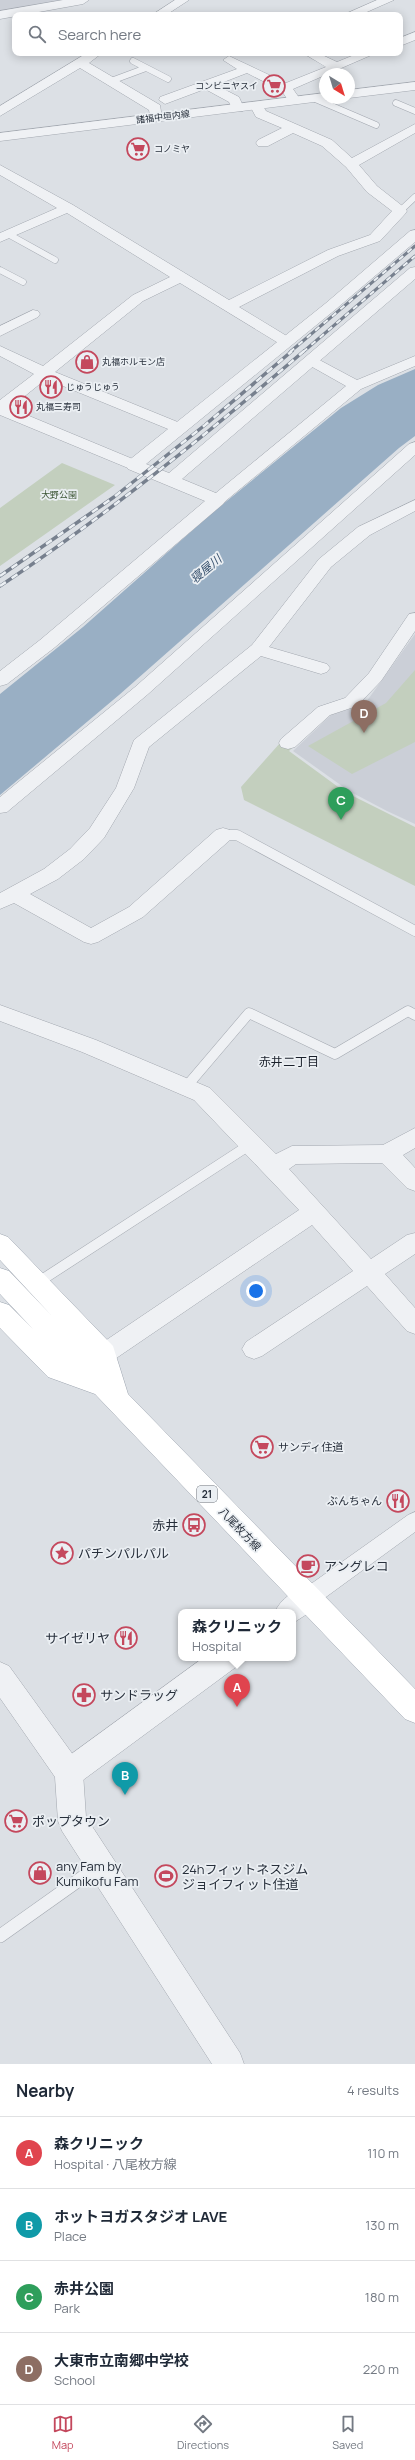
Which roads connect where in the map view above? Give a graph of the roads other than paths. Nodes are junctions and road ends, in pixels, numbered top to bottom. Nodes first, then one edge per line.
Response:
1 (83, 0) edge
2 (183, 0) edge
3 (388, 0) edge
4 (17, 12) edge
5 (163, 12) edge
6 (357, 12) edge
7 (12, 13) edge
8 (0, 15) edge
9 (415, 36) edge
10 (403, 41) edge
11 (91, 56) edge
12 (239, 56) edge
13 (314, 56) edge
14 (362, 56) edge
15 (133, 61) dead end
16 (81, 62) junction
17 (334, 66) junction
18 (146, 68) junction
19 (247, 69) junction
20 (168, 79) dead end
21 (111, 81) junction
22 (206, 85) junction
23 (415, 86) edge
24 (286, 88) junction
25 (355, 93) edge
26 (319, 98) edge
27 (165, 100) dead end
28 (295, 100) junction
29 (396, 103) dead end
30 (332, 104) edge
31 (256, 106) junction
32 (238, 108) junction
33 (415, 111) edge
34 (0, 112) edge
35 (156, 118) junction
36 (376, 125) dead end
37 (293, 128) junction
38 (415, 128) edge
39 (0, 137) edge
40 (263, 143) dead end
41 (351, 164) junction
42 (0, 169) edge
43 (415, 197) edge
44 (68, 208) junction
45 (400, 211) junction
46 (415, 234) edge
47 (4, 236) edge
48 (54, 260) dead end
49 (0, 270) edge
50 (415, 271) edge
51 (181, 277) junction
52 (23, 282) dead end
53 (228, 306) junction
54 (33, 314) dead end
55 (0, 332) edge
56 (285, 341) junction
57 (0, 350) edge
58 (312, 361) junction
59 (415, 361) edge
60 (44, 373) junction
61 (356, 386) junction
62 (0, 409) edge
63 (179, 428) junction
64 (415, 447) edge
65 (134, 465) junction
66 (171, 480) junction
67 (217, 500) junction
68 (415, 505) edge
69 (415, 618) edge
70 (258, 649) junction
71 (321, 668) dead end
72 (0, 680) edge
73 (288, 743) dead end
74 (0, 807) edge
75 (223, 835) joint
76 (7, 898) edge
77 (415, 931) edge
78 (0, 1013) edge
79 (415, 1015) edge
80 (186, 1087) junction
81 (415, 1137) edge
82 (251, 1144) junction
83 (386, 1154) junction
84 (274, 1167) junction
85 (415, 1182) edge
86 (315, 1211) junction
87 (415, 1242) edge
88 (0, 1244) edge
89 (367, 1272) junction
90 (0, 1278) edge
91 (37, 1283) junction
92 (0, 1312) edge
93 (415, 1324) edge
94 (254, 1349) dead end
95 (104, 1354) junction
96 (111, 1394) junction
97 (415, 1521) edge
98 (298, 1605) edge
99 (222, 1661) edge
100 (0, 1674) edge
101 (415, 1709) edge
102 (69, 1773) junction
103 (100, 1865) junction
104 (0, 1936) edge
105 (229, 2064) edge

1 - 4 street
2 - 5 street
3 - 6 street
7 - 8 street
9 - 10 street
11 - 16 street
12 - 19 street
13 - 17 street
14 - 17 street
15 - 18 lane
16 - 21 street
16 - 34 street
17 - 24 street
18 - 20 lane
18 - 21 lane
19 - 22 street
19 - 24 street
21 - 35 street
22 - 27 street
22 - 32 street
23 - 25 street
24 - 28 street
26 - 28 street, 諸福中垣内線
28 - 31 street, 諸福中垣内線
29 - 33 lane
30 - 36 lane
31 - 32 street, 諸福中垣内線
31 - 37 street
32 - 35 street, 諸福中垣内線
35 - 39 street, 諸福中垣内線
37 - 40 street
37 - 41 street
38 - 41 street
41 - 45 street
42 - 44 street
43 - 45 lane
44 - 47 street
44 - 51 street
45 - 53 street
46 - 56 street
47 - 48 lane
49 - 52 lane
50 - 58 street
51 - 53 street
51 - 60 street
53 - 56 street
54 - 55 street
56 - 63 street
57 - 60 street
58 - 61 street
58 - 66 street
59 - 61 street
60 - 62 street
60 - 63 street
61 - 67 street
62 - 65 street
63 - 65 street
64 - 74 street
65 - 66 street
66 - 67 street
67 - 72 street
68 - 70 street
69 - 73 street
70 - 71 street
70 - 76 street
75 - 76 street
75 - 77 lane
78 - 80 street
79 - 80 lane
80 - 82 street
81 - 83 street
82 - 84 street
82 - 91 lane
83 - 84 street
83 - 85 street
84 - 86 street
86 - 89 street
86 - 95 street
87 - 89 street
88 - 91 main road
89 - 93 street
89 - 94 street
90 - 96 main road, 八尾枚方線 / 21
91 - 95 main road
92 - 96 main road
95 - 96 main road
96 - 98 main road, 八尾枚方線 / 21
97 - 98 street
98 - 101 main road, 八尾枚方線 / 21
99 - 102 street
100 - 102 street
102 - 103 street
103 - 104 lane
103 - 105 street

